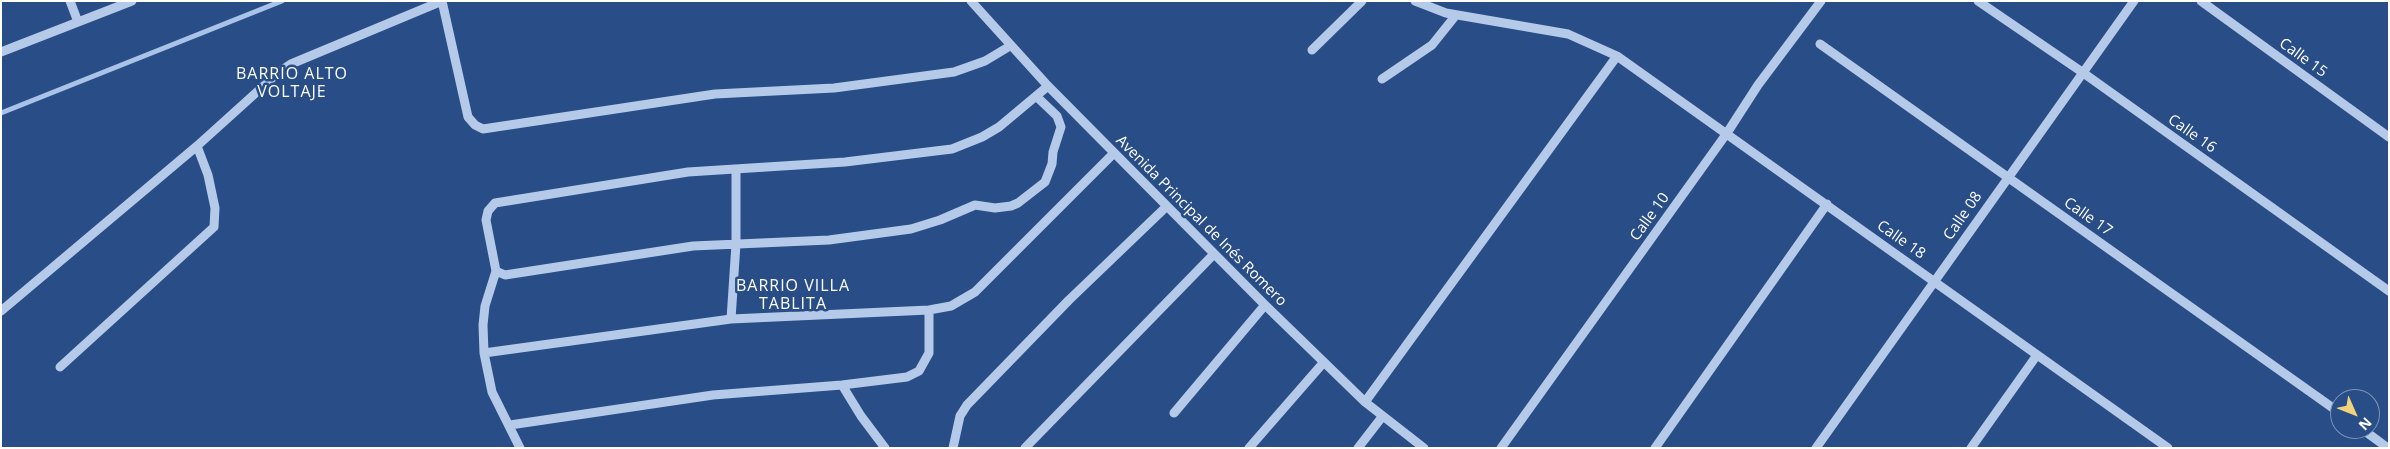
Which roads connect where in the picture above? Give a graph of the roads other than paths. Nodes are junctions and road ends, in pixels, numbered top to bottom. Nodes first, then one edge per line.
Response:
1 (70, 1) edge
2 (132, 1) edge
3 (442, 1) edge
4 (971, 1) edge
5 (1362, 1) edge
6 (1415, 1) edge
7 (1821, 1) edge
8 (1978, 1) edge
9 (2134, 1) edge
10 (2201, 1) edge
11 (1456, 15) junction
12 (78, 22) junction
13 (1820, 44) dead end
14 (1010, 46) junction
15 (1312, 50) dead end
16 (1, 52) edge
17 (1617, 56) junction
18 (2082, 72) junction
19 (1382, 79) dead end
20 (1048, 86) junction
21 (1036, 96) junction
22 (1727, 133) junction
23 (2389, 137) edge
24 (197, 146) junction
25 (1114, 153) junction
26 (736, 169) junction
27 (2008, 177) junction
28 (1827, 204) junction
29 (1167, 206) junction
30 (736, 244) junction
31 (1214, 254) junction
32 (496, 271) junction
33 (1934, 280) junction
34 (2389, 291) edge
35 (1265, 304) junction
36 (929, 310) junction
37 (1, 311) edge
38 (731, 319) junction
39 (484, 353) junction
40 (2037, 355) junction
41 (1324, 362) junction
42 (60, 367) dead end
43 (842, 385) junction
44 (1365, 402) junction
45 (2330, 407) edge
46 (1174, 413) dead end
47 (1382, 417) junction
48 (510, 425) junction
49 (2376, 439) edge
50 (520, 448) edge
51 (885, 448) edge
52 (953, 448) edge
53 (1026, 448) edge
54 (1249, 448) edge
55 (1358, 448) edge
56 (1424, 448) edge
57 (1501, 448) edge
58 (1656, 448) edge
59 (1816, 448) edge
60 (1971, 448) edge
61 (2168, 448) edge
62 (2388, 448) edge

1 - 12 street
2 - 12 street
3 - 14 street
3 - 24 street
4 - 14 street, Avenida Principal de Inés Romero
5 - 15 street
6 - 11 street, Calle 18
7 - 22 street, Calle 10
8 - 18 street, Calle 16
9 - 18 street, Calle 08
10 - 23 street, Calle 15
11 - 17 street, Calle 18
11 - 19 street
12 - 16 street
13 - 27 street, Calle 17
14 - 20 street, Avenida Principal de Inés Romero
17 - 22 street, Calle 18
17 - 44 street
18 - 27 street, Calle 08
18 - 34 street, Calle 16
20 - 21 street
20 - 25 street, Avenida Principal de Inés Romero
21 - 26 street
21 - 30 street
22 - 28 street, Calle 18
22 - 57 street, Calle 10
24 - 37 street
24 - 42 street
25 - 29 street, Avenida Principal de Inés Romero
25 - 36 street
26 - 30 street
26 - 32 street
27 - 33 street, Calle 08
27 - 45 street, Calle 17
28 - 33 street, Calle 18
28 - 58 street
29 - 31 street, Avenida Principal de Inés Romero
29 - 52 street
30 - 32 street
30 - 38 street
31 - 35 street, Avenida Principal de Inés Romero
31 - 53 street
32 - 39 street
33 - 40 street, Calle 18
33 - 59 street, Calle 08
35 - 41 street, Avenida Principal de Inés Romero
35 - 46 street
36 - 38 street
36 - 43 street
38 - 39 street
39 - 48 street
40 - 60 street
40 - 61 street, Calle 18
41 - 44 street, Avenida Principal de Inés Romero
41 - 54 street
43 - 48 street
43 - 51 street
44 - 47 street, Avenida Principal de Inés Romero
47 - 55 street
47 - 56 street, Avenida Principal de Inés Romero
48 - 50 street
49 - 62 street

